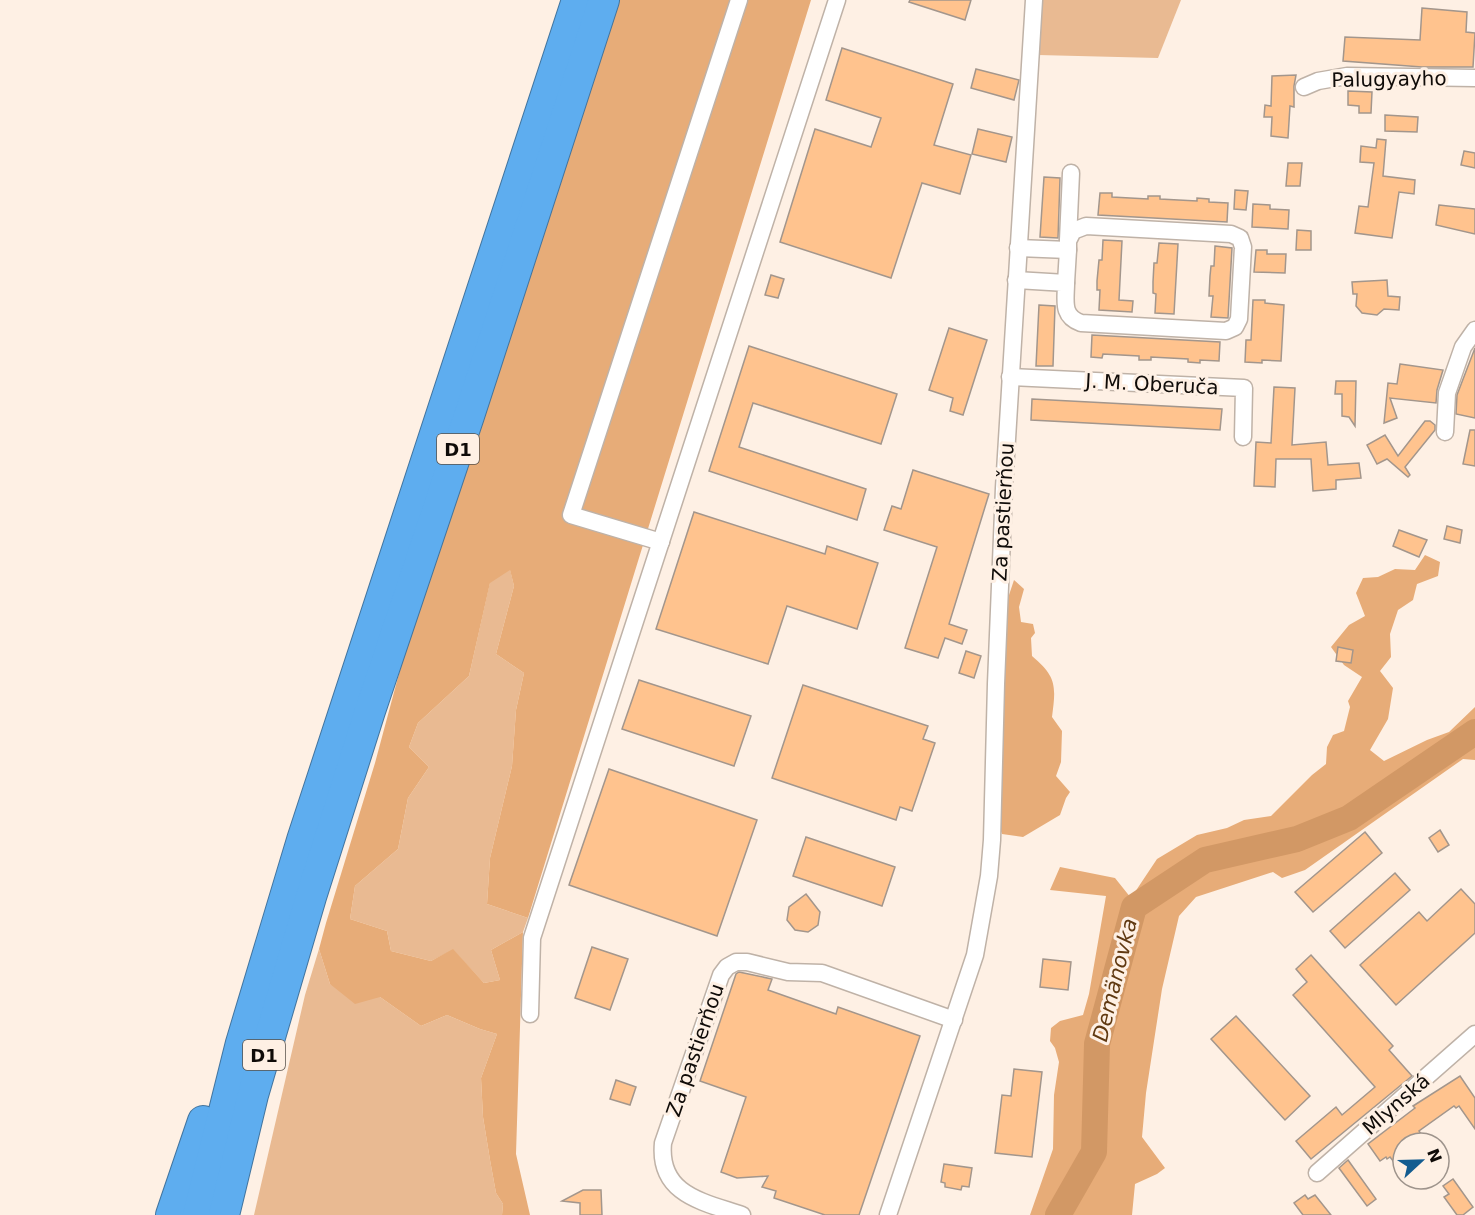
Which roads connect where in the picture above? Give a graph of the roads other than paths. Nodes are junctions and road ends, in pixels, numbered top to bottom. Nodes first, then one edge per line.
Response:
1 (577, 0) edge
2 (604, 0) edge
3 (739, 0) edge
4 (837, 0) edge
5 (1034, 0) edge
6 (1475, 78) edge
7 (1304, 87) dead end
8 (1071, 173) dead end
9 (1068, 245) junction
10 (1018, 248) junction
11 (1016, 280) junction
12 (1066, 283) junction
13 (1475, 330) edge
14 (1010, 376) junction
15 (1445, 432) dead end
16 (1243, 437) dead end
17 (661, 542) junction
18 (311, 897) junction
19 (530, 1014) dead end
20 (954, 1020) junction
21 (1475, 1034) edge
22 (241, 1043) junction
23 (1317, 1173) dead end
24 (171, 1215) edge
25 (198, 1215) edge
26 (224, 1215) edge
27 (245, 1215) edge
28 (742, 1215) edge
29 (888, 1215) edge

1 - 22 highway, D1
2 - 18 highway, D1
3 - 17 street
4 - 17 street
5 - 10 street, Za pastierňou
6 - 7 street, Palugyayho
8 - 9 street
9 - 10 street
9 - 12 street
9 - 12 street
10 - 11 street, Za pastierňou
11 - 12 street
11 - 14 street, Za pastierňou
13 - 15 street
14 - 16 street, J. M. Oberuča
14 - 20 street, Za pastierňou
17 - 19 street
18 - 26 highway, D1
18 - 27 highway
20 - 28 street, Za pastierňou
20 - 29 street, Za pastierňou
21 - 23 street, Mlynská
22 - 24 highway
22 - 25 highway, D1

